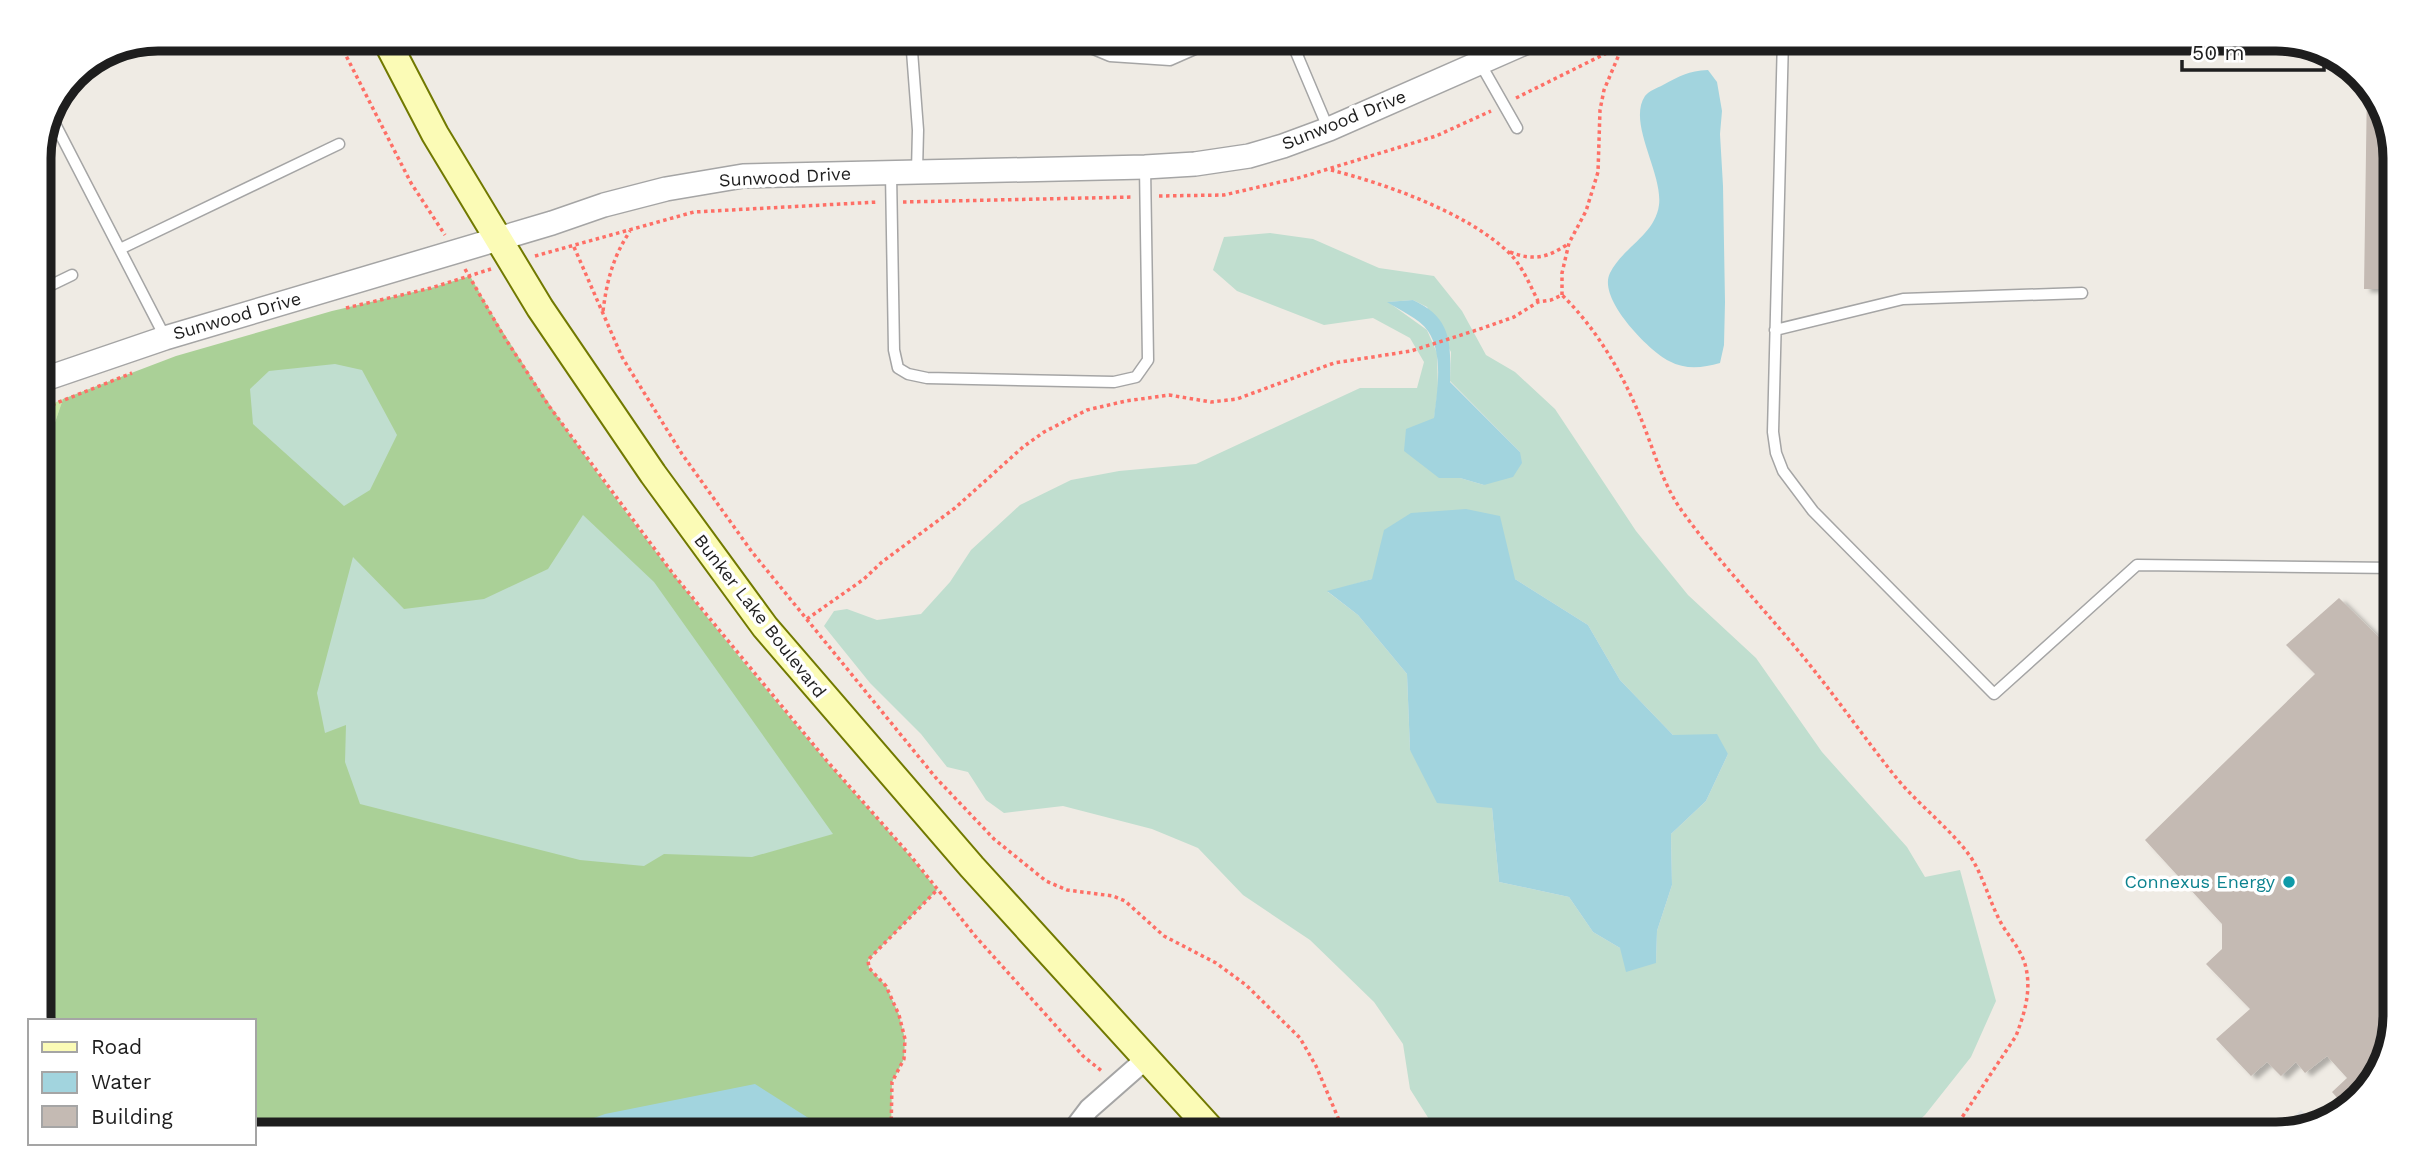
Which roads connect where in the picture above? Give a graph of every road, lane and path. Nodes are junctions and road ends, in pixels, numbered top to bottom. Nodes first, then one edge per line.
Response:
1 (344, 51) edge
2 (392, 51) edge
3 (912, 51) edge
4 (1098, 51) edge
5 (1190, 51) edge
6 (1296, 51) edge
7 (1300, 51) edge
8 (1620, 51) edge
9 (1783, 51) edge
10 (1487, 53) edge
11 (1297, 54) junction
12 (55, 127) edge
13 (1517, 128) dead end
14 (1329, 129) junction
15 (339, 144) dead end
16 (1144, 167) junction
17 (1329, 170) dead end
18 (918, 172) junction
19 (891, 173) junction
20 (441, 229) dead end
21 (630, 231) dead end
22 (499, 239) junction
23 (1569, 243) junction
24 (120, 249) junction
25 (547, 252) dead end
26 (1509, 252) junction
27 (72, 275) dead end
28 (51, 285) edge
29 (2082, 293) dead end
30 (1562, 295) junction
31 (1538, 302) junction
32 (343, 308) dead end
33 (603, 313) junction
34 (1776, 330) junction
35 (165, 338) junction
36 (141, 370) dead end
37 (51, 377) edge
38 (51, 405) edge
39 (2383, 568) edge
40 (807, 619) junction
41 (937, 890) junction
42 (1146, 1059) junction
43 (1119, 1083) junction
44 (891, 1122) edge
45 (1080, 1122) edge
46 (1203, 1122) edge
47 (1340, 1122) edge
48 (1960, 1122) edge

1 - 20 path
2 - 22 main road, Bunker Lake Boulevard
3 - 18 lane
4 - 5 lane
6 - 11 lane
7 - 11 lane
8 - 23 path
9 - 34 lane
10 - 13 lane
10 - 14 street, Sunwood Drive
11 - 14 lane
12 - 24 lane
14 - 16 street, Sunwood Drive
15 - 24 lane
16 - 18 street, Sunwood Drive
16 - 19 lane
17 - 26 path
18 - 19 street, Sunwood Drive
19 - 22 street, Sunwood Drive
21 - 33 path
22 - 35 street, Sunwood Drive
22 - 42 main road, Bunker Lake Boulevard
23 - 26 path
23 - 30 path
24 - 35 lane
25 - 33 path
26 - 31 path
27 - 28 lane
29 - 34 lane
30 - 31 path
30 - 48 path
31 - 40 path
32 - 41 path
33 - 40 path
34 - 39 lane
35 - 37 street, Sunwood Drive
36 - 38 path
40 - 47 path
41 - 43 path
41 - 44 path
42 - 43 street
42 - 46 main road, Bunker Lake Boulevard
43 - 45 street

